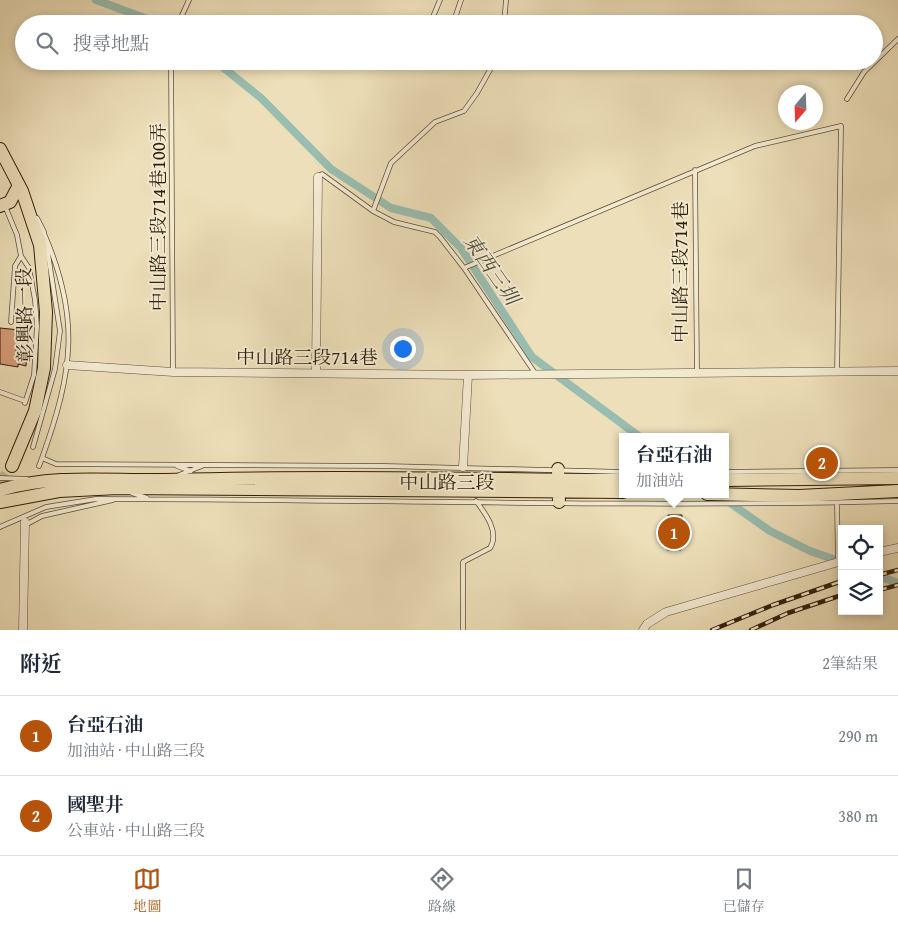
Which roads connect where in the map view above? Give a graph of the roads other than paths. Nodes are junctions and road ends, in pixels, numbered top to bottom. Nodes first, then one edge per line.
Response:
1 (189, 0) edge
2 (440, 0) edge
3 (461, 0) edge
4 (506, 0) edge
5 (182, 15) edge
6 (434, 15) edge
7 (456, 15) edge
8 (505, 15) edge
9 (898, 39) edge
10 (883, 54) edge
11 (171, 70) edge
12 (490, 70) edge
13 (866, 70) edge
14 (847, 99) dead end
15 (1, 152) edge
16 (695, 170) junction
17 (318, 177) joint
18 (21, 188) junction
19 (2, 206) edge
20 (372, 211) junction
21 (44, 231) junction
22 (22, 256) junction
23 (464, 268) junction
24 (11, 322) dead end
25 (67, 366) junction
26 (173, 372) junction
27 (316, 372) junction
28 (898, 372) edge
29 (535, 373) junction
30 (697, 373) junction
31 (837, 373) junction
32 (468, 375) junction
33 (0, 392) edge
34 (33, 447) dead end
35 (42, 458) junction
36 (174, 465) junction
37 (204, 465) junction
38 (12, 466) tunnel mouth
39 (39, 466) dead end
40 (464, 467) junction
41 (191, 470) junction
42 (898, 470) edge
43 (729, 472) edge
44 (619, 473) edge
45 (798, 476) junction
46 (0, 478) edge
47 (204, 478) junction
48 (898, 478) edge
49 (47, 480) junction
50 (164, 480) junction
51 (619, 480) edge
52 (729, 480) edge
53 (559, 485) junction
54 (0, 490) edge
55 (619, 492) edge
56 (898, 492) edge
57 (118, 494) junction
58 (290, 494) junction
59 (619, 494) edge
60 (729, 495) edge
61 (646, 498) edge
62 (151, 500) junction
63 (799, 500) junction
64 (476, 501) junction
65 (0, 502) edge
66 (898, 502) edge
67 (836, 503) junction
68 (25, 525) joint
69 (0, 527) edge
70 (838, 532) edge
71 (898, 548) edge
72 (883, 551) edge
73 (838, 563) edge
74 (23, 630) edge
75 (463, 630) edge
76 (643, 630) edge

1 - 5 lane
2 - 6 lane
3 - 7 lane
4 - 8 lane
9 - 10 lane
11 - 26 lane, 中山路三段714巷100弄
12 - 20 lane
13 - 14 lane
15 - 18 main road, 彰興路一段
16 - 23 lane
16 - 30 lane, 中山路三段714巷
16 - 31 lane
17 - 20 lane
17 - 27 street
18 - 19 main road
18 - 21 lane, 彰興路一段
18 - 38 main road, 彰興路一段
19 - 22 lane
20 - 23 lane
21 - 25 lane
21 - 34 lane, 彰興路一段
22 - 24 lane
22 - 33 lane
23 - 29 lane
25 - 26 street, 中山路三段714巷
25 - 35 lane
26 - 27 street, 中山路三段714巷
27 - 32 street, 中山路三段714巷
28 - 31 street, 中山路三段714巷
29 - 30 street, 中山路三段714巷
29 - 32 street, 中山路三段714巷
30 - 31 street, 中山路三段714巷
32 - 40 street
35 - 36 lane, 中山路三段
35 - 39 lane
36 - 37 lane, 中山路三段
36 - 41 lane
37 - 40 lane, 中山路三段
37 - 41 lane
40 - 53 lane, 中山路三段
41 - 47 lane
41 - 50 lane
42 - 45 lane
43 - 45 lane
44 - 53 lane, 中山路三段
45 - 48 main road
45 - 52 main road
45 - 63 main road
46 - 49 lane
47 - 50 main road, 中山路三段
47 - 53 main road, 中山路三段
49 - 50 main road, 中山路三段
49 - 54 main road, 中山路三段
51 - 53 main road, 中山路三段
53 - 55 main road, 中山路三段
53 - 58 main road, 中山路三段
53 - 59 lane, 中山路三段
53 - 64 lane, 中山路三段
56 - 63 main road, 中山路三段
57 - 58 main road, 中山路三段
57 - 62 lane
57 - 62 lane, 中山路三段
57 - 65 main road, 中山路三段
57 - 68 lane
57 - 69 lane, 中山路三段
58 - 62 lane, 中山路三段
58 - 64 lane, 中山路三段
60 - 63 main road, 中山路三段
61 - 63 lane, 中山路三段
63 - 67 lane, 中山路三段
64 - 75 lane
66 - 67 lane, 中山路三段
67 - 70 lane
68 - 74 street
71 - 72 street
73 - 76 street

